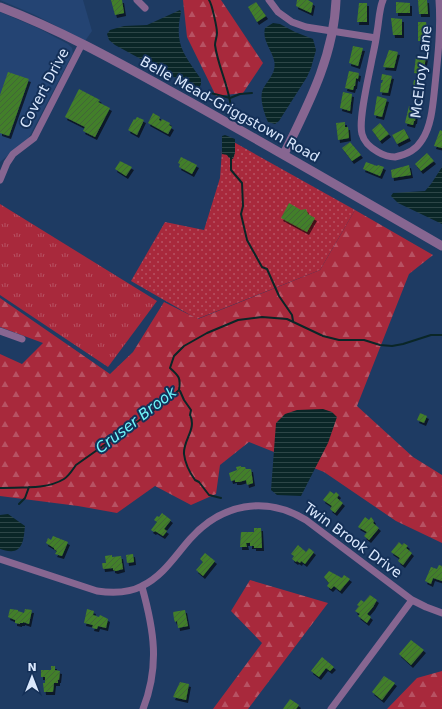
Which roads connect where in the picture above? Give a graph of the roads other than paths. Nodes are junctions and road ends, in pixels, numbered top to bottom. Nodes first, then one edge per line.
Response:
1 (137, 0) edge
2 (269, 0) edge
3 (336, 0) edge
4 (383, 0) edge
5 (439, 0) edge
6 (0, 7) edge
7 (145, 8) dead end
8 (333, 31) junction
9 (376, 38) junction
10 (82, 44) junction
11 (284, 154) junction
12 (0, 180) edge
13 (442, 246) edge
14 (0, 331) edge
15 (22, 339) dead end
16 (0, 559) edge
17 (142, 587) junction
18 (412, 600) junction
19 (442, 613) edge
20 (143, 709) edge
21 (331, 709) edge

1 - 7 street
2 - 8 street
3 - 8 street
4 - 9 street, McElroy Lane
5 - 9 street, McElroy Lane
6 - 10 street, Belle Mead-Griggstown Road
8 - 9 street
8 - 11 street
10 - 11 street, Belle Mead-Griggstown Road
10 - 12 street, Covert Drive
11 - 13 street, Belle Mead-Griggstown Road
14 - 15 street
16 - 17 street
17 - 18 street, Twin Brook Drive
17 - 20 street
18 - 19 street, Twin Brook Drive
18 - 21 street

